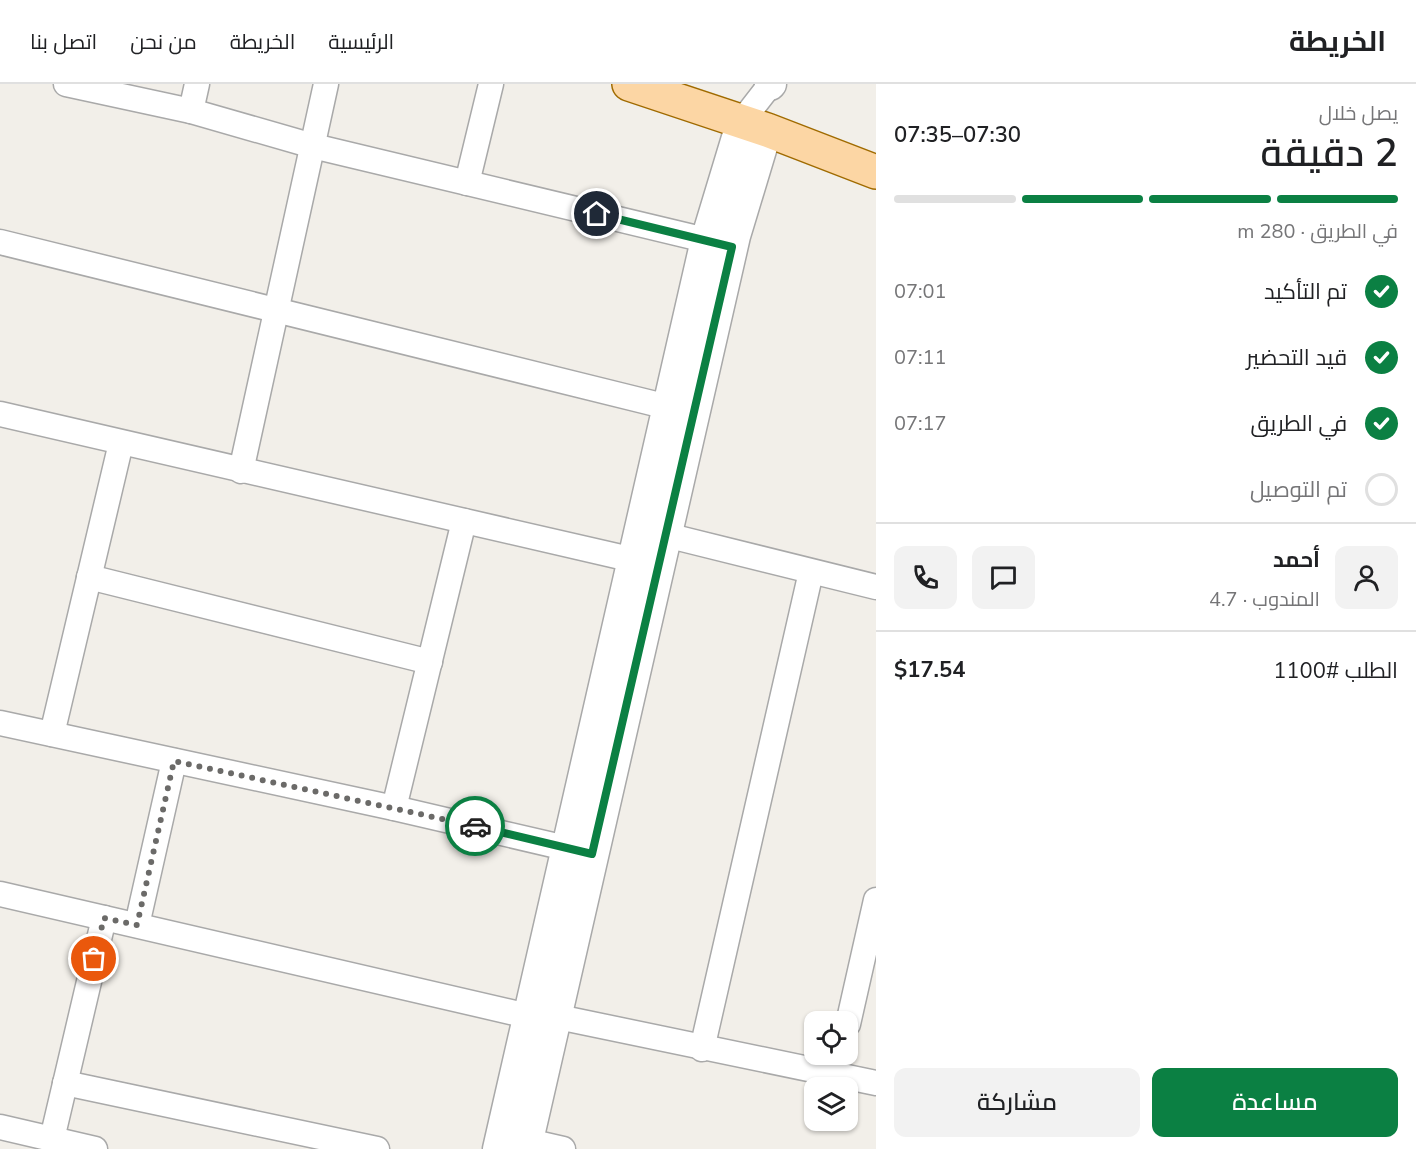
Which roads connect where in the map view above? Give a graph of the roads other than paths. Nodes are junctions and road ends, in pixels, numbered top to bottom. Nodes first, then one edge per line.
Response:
1 (66, 84) edge
2 (197, 84) edge
3 (326, 84) edge
4 (491, 84) edge
5 (629, 84) edge
6 (771, 84) edge
7 (191, 111) junction
8 (754, 125) junction
9 (313, 146) junction
10 (876, 172) edge
11 (467, 183) junction
12 (0, 242) edge
13 (719, 243) junction
14 (276, 312) junction
15 (668, 407) junction
16 (0, 414) edge
17 (120, 443) junction
18 (241, 471) junction
19 (465, 521) junction
20 (666, 535) junction
21 (634, 560) junction
22 (811, 572) junction
23 (89, 577) junction
24 (876, 587) edge
25 (430, 662) junction
26 (0, 723) edge
27 (52, 734) junction
28 (174, 761) junction
29 (394, 808) junction
30 (579, 851) junction
31 (0, 894) edge
32 (876, 900) edge
33 (104, 918) junction
34 (137, 925) junction
35 (851, 1011) edge
36 (528, 1016) junction
37 (558, 1017) junction
38 (702, 1049) junction
39 (804, 1061) edge
40 (838, 1065) edge
41 (65, 1083) junction
42 (876, 1083) edge
43 (0, 1127) edge
44 (52, 1139) junction
45 (315, 1143) edge
46 (527, 1145) edge
47 (95, 1149) edge
48 (377, 1149) edge
49 (498, 1149) edge
50 (563, 1149) edge

1 - 7 street
2 - 7 street
3 - 9 street
4 - 11 street
5 - 8 main road
6 - 8 street
7 - 9 street
8 - 10 main road
8 - 13 street
9 - 11 street
9 - 14 street
11 - 13 street
12 - 14 street
13 - 15 street
13 - 20 street
14 - 15 street
14 - 18 street
15 - 21 street
16 - 17 street
17 - 18 street
17 - 23 street
18 - 19 street
19 - 21 street
19 - 25 street
20 - 22 street
20 - 30 street
21 - 30 street
22 - 24 street
22 - 38 street
23 - 25 street
23 - 27 street
25 - 29 street
26 - 27 street
27 - 28 street
28 - 29 street
28 - 34 street
29 - 30 street
30 - 36 street
30 - 37 street
31 - 33 street
32 - 35 street
33 - 34 street
33 - 41 street
34 - 36 street
36 - 49 street
37 - 38 street
37 - 46 street
38 - 39 street
40 - 42 street
41 - 44 street
41 - 45 street
43 - 44 street
44 - 47 street
45 - 48 street
46 - 50 street

